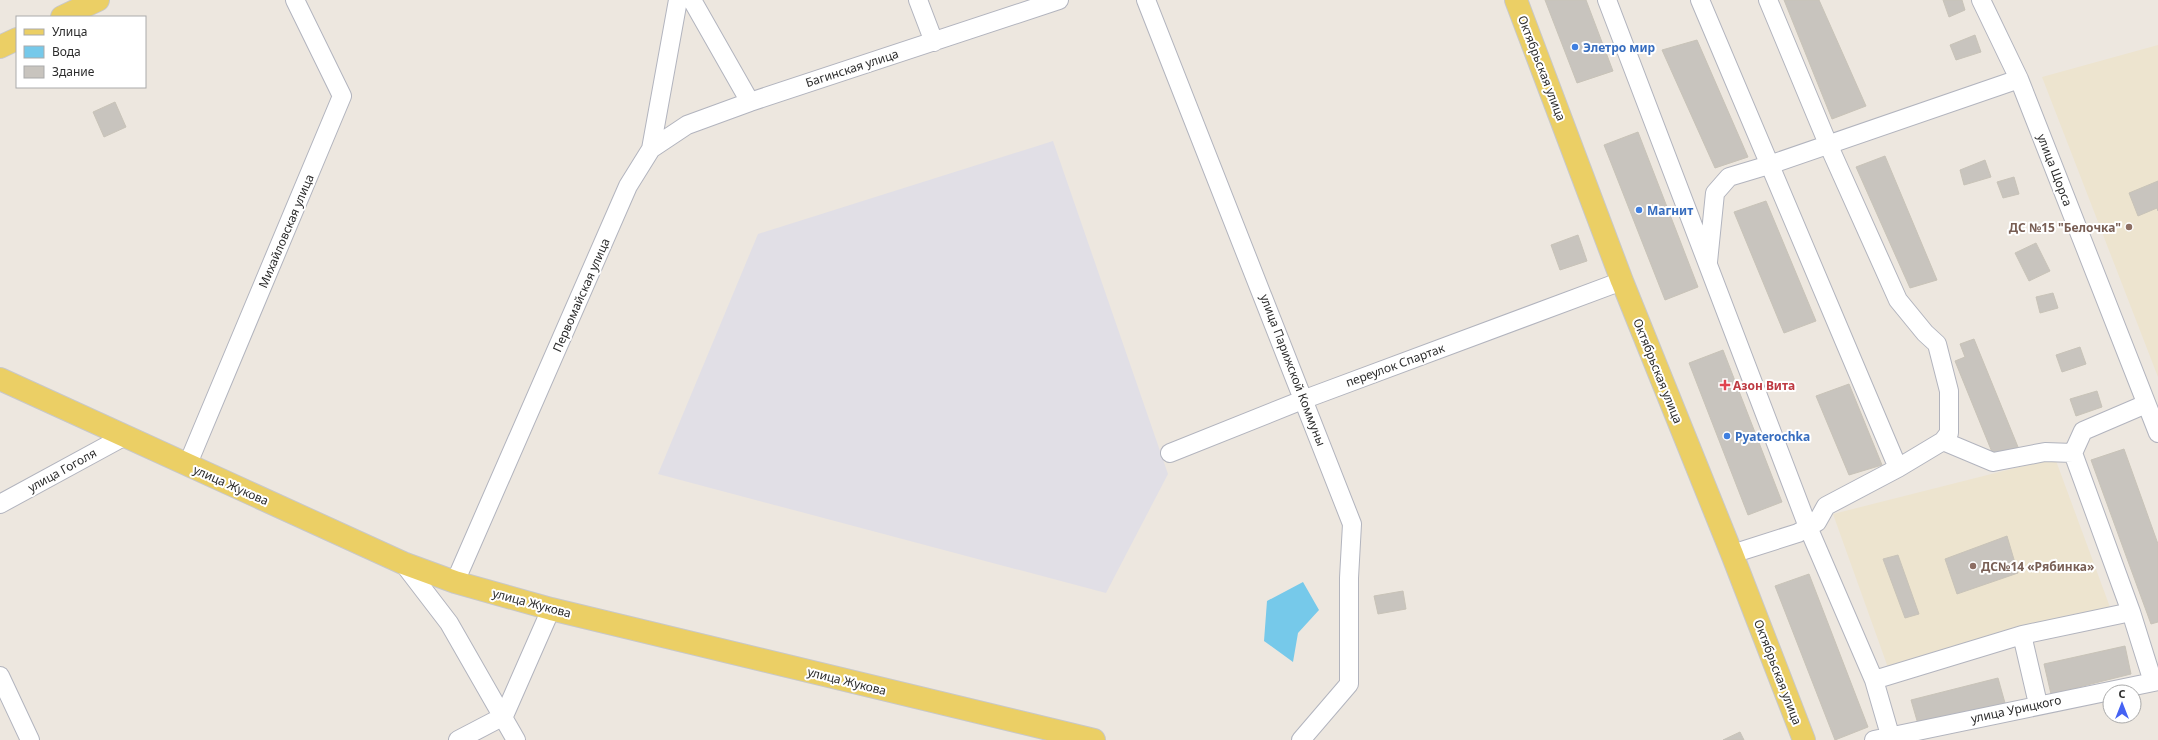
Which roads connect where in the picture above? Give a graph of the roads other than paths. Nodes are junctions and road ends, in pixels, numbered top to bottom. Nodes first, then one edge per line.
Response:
1 (98, 0) edge
2 (295, 0) edge
3 (678, 0) edge
4 (692, 0) edge
5 (918, 0) edge
6 (1058, 0) edge
7 (1146, 0) edge
8 (1516, 0) edge
9 (1607, 0) edge
10 (1700, 0) edge
11 (1768, 0) edge
12 (1981, 0) edge
13 (64, 16) edge
14 (16, 39) edge
15 (934, 42) junction
16 (0, 47) edge
17 (2019, 79) junction
18 (750, 102) junction
19 (1828, 144) junction
20 (651, 149) junction
21 (1769, 165) junction
22 (1708, 267) junction
23 (1622, 281) junction
24 (0, 379) edge
25 (1305, 399) junction
26 (2146, 404) junction
27 (2158, 433) edge
28 (124, 436) junction
29 (1943, 441) junction
30 (1170, 453) dead end
31 (2073, 453) junction
32 (187, 466) junction
33 (1898, 468) junction
34 (0, 504) edge
35 (1808, 527) junction
36 (1732, 554) junction
37 (402, 563) junction
38 (455, 582) junction
39 (551, 609) junction
40 (2131, 612) junction
41 (2022, 635) junction
42 (0, 676) edge
43 (1874, 680) junction
44 (2155, 681) edge
45 (2038, 704) junction
46 (504, 716) junction
47 (1882, 738) edge
48 (30, 740) edge
49 (458, 740) edge
50 (516, 740) edge
51 (1094, 740) edge
52 (1301, 740) edge
53 (1804, 740) edge

1 - 13 main road
2 - 32 street, Михайловская улица
3 - 20 street, Первомайская улица
4 - 18 street
5 - 15 street
6 - 15 street, Багинская улица
7 - 25 street, улица Парижской Коммуны
8 - 23 main road, Октябрьская улица
9 - 22 street
10 - 21 street
11 - 19 street
12 - 17 street, улица Щорса
14 - 16 main road
15 - 18 street, Багинская улица
17 - 19 street
17 - 26 street, улица Щорса
18 - 20 street, Багинская улица
19 - 21 street
19 - 29 street
20 - 38 street, Первомайская улица
21 - 22 street
21 - 33 street
22 - 35 street
23 - 25 street, переулок Спартак
23 - 36 main road, Октябрьская улица
24 - 28 main road, улица Жукова
25 - 30 street, переулок Спартак
25 - 52 street, улица Парижской Коммуны
26 - 27 street, улица Щорса
26 - 31 street
28 - 32 main road, улица Жукова
28 - 34 street, улица Гоголя
29 - 31 street
29 - 33 street
31 - 40 street
32 - 37 main road, улица Жукова
33 - 35 street
35 - 36 street
35 - 43 street
36 - 53 main road, Октябрьская улица
37 - 38 main road, улица Жукова
37 - 46 street
38 - 39 main road, улица Жукова
39 - 46 street
39 - 51 main road, улица Жукова
40 - 41 street
40 - 44 street
41 - 43 street
41 - 45 street
42 - 48 street
43 - 47 street
44 - 45 street, улица Урицкого
45 - 47 street, улица Урицкого
46 - 49 street
46 - 50 street

